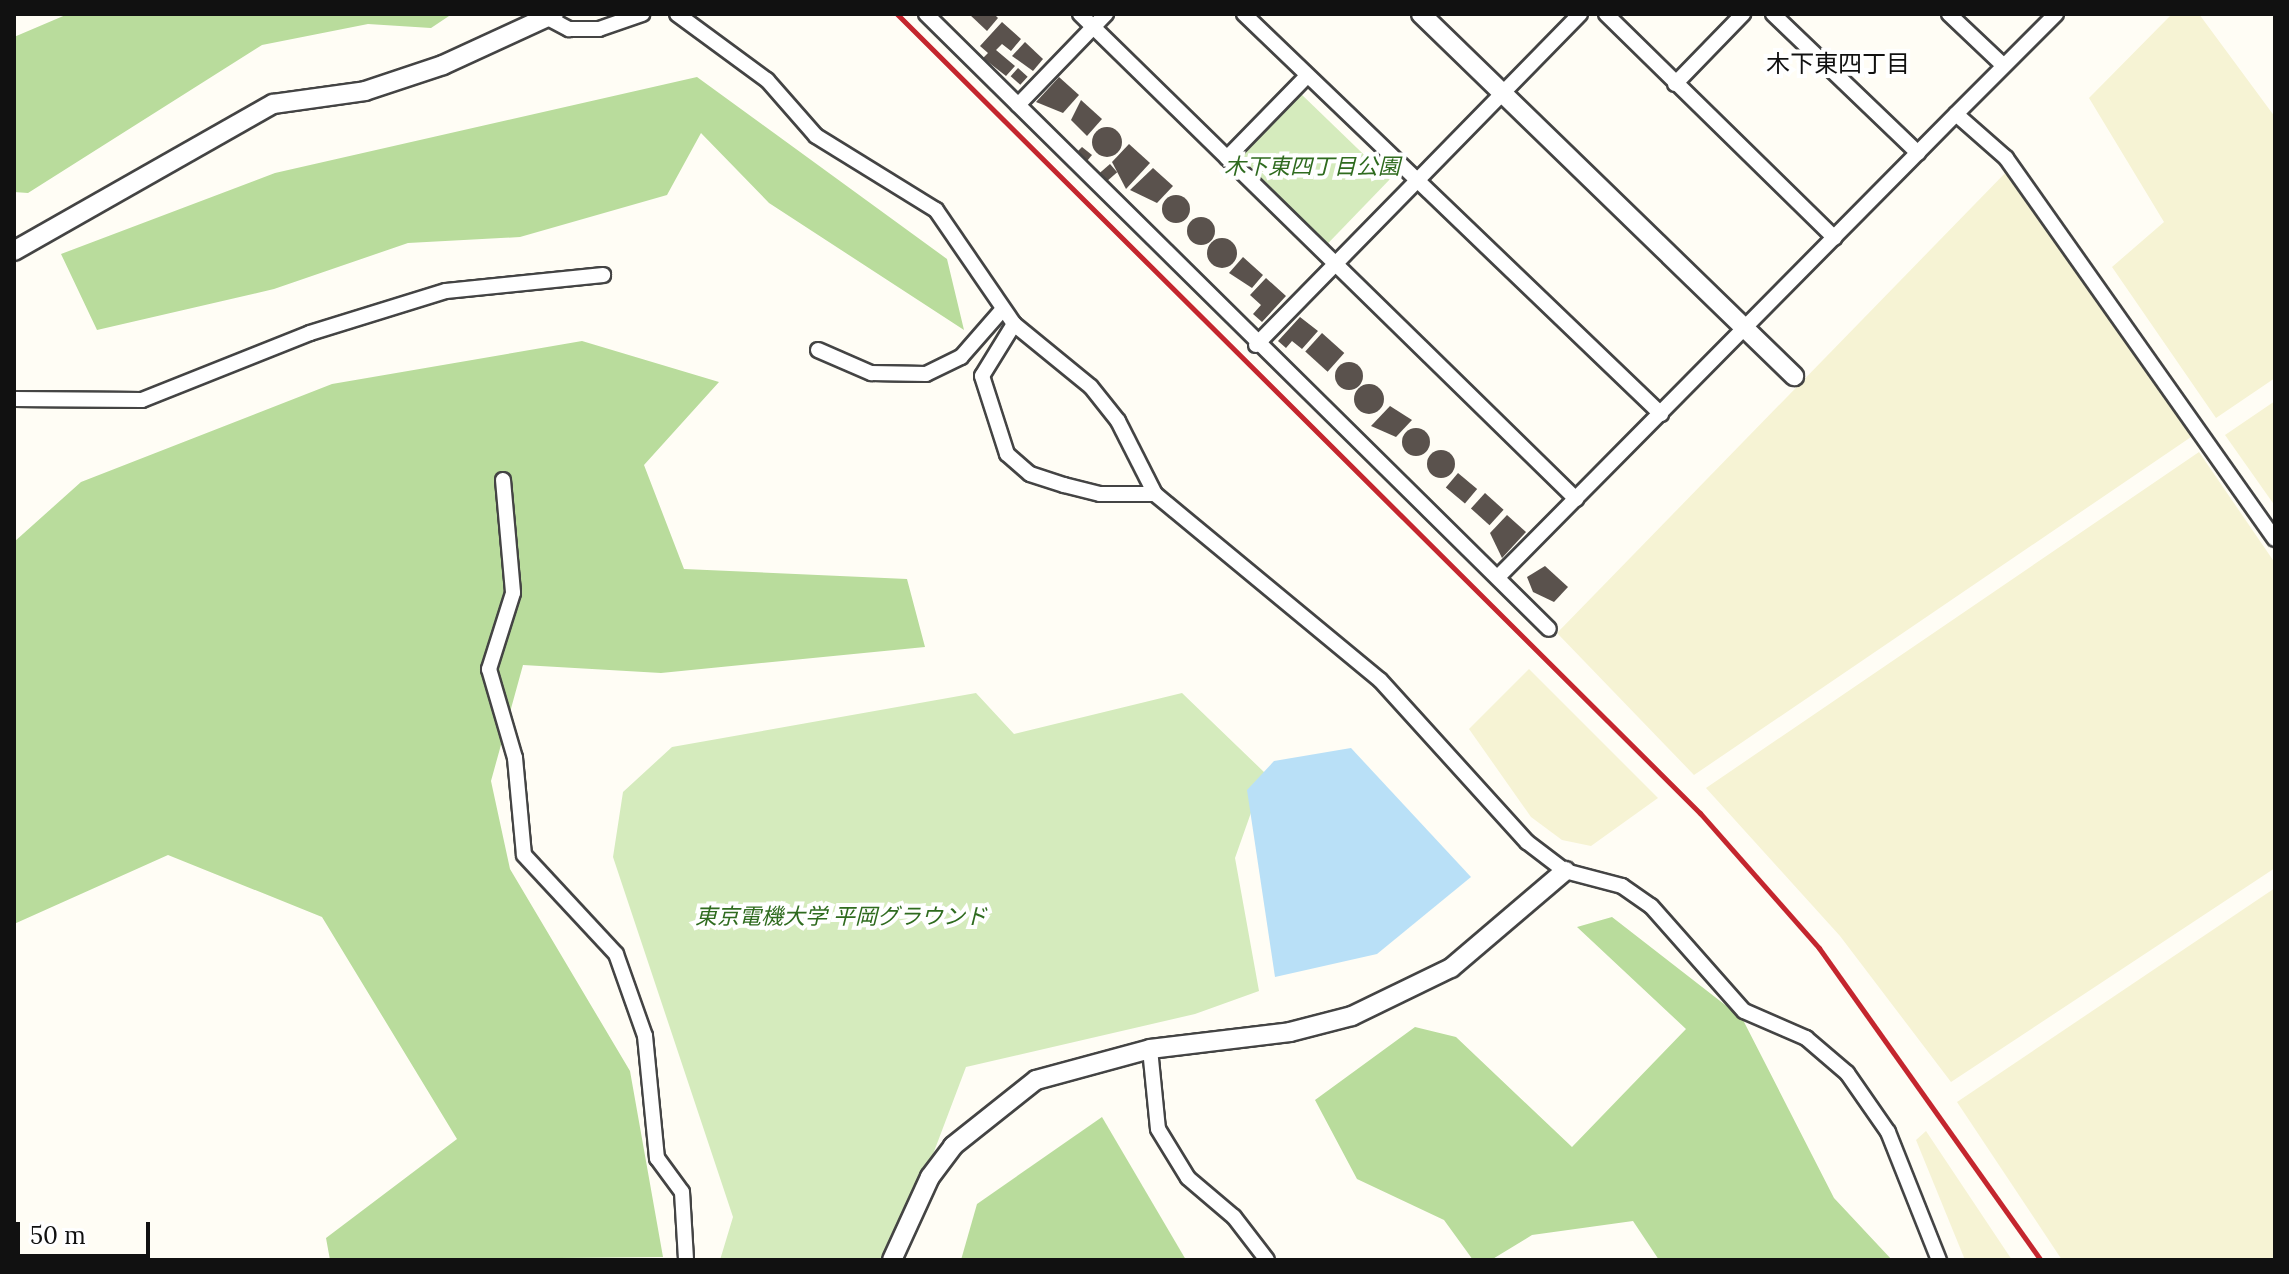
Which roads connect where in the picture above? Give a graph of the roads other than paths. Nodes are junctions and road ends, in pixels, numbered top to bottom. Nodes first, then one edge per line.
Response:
1 (642, 14) edge
2 (677, 14) edge
3 (926, 14) edge
4 (1080, 14) edge
5 (1106, 14) edge
6 (1244, 14) edge
7 (1421, 14) edge
8 (1580, 14) edge
9 (1606, 14) edge
10 (1743, 14) edge
11 (1773, 14) edge
12 (1949, 14) edge
13 (2056, 14) edge
14 (551, 16) edge
15 (1094, 27) junction
16 (2003, 65) junction
17 (1307, 76) junction
18 (1675, 84) junction
19 (1502, 94) junction
20 (1018, 105) junction
21 (1956, 114) junction
22 (1918, 153) junction
23 (1227, 158) junction
24 (1415, 182) junction
25 (1835, 238) junction
26 (14, 251) edge
27 (1335, 264) junction
28 (603, 275) dead end
29 (1002, 310) junction
30 (1014, 324) junction
31 (1745, 329) junction
32 (1256, 345) junction
33 (818, 350) dead end
34 (1794, 376) dead end
35 (14, 399) edge
36 (1661, 414) junction
37 (503, 480) dead end
38 (1155, 494) junction
39 (1576, 499) junction
40 (2275, 539) edge
41 (1498, 577) junction
42 (1549, 629) dead end
43 (1565, 871) junction
44 (1150, 1049) junction
45 (686, 1260) edge
46 (892, 1260) edge
47 (1267, 1260) edge
48 (1939, 1260) edge

1 - 14 street
2 - 29 street
3 - 20 street
4 - 15 street
5 - 15 street
6 - 17 street
7 - 19 street
8 - 19 street
9 - 18 street
10 - 18 street
11 - 22 street
12 - 16 street
13 - 16 street
14 - 26 street
15 - 20 street
15 - 23 street
16 - 21 street
17 - 23 street
17 - 24 street
18 - 25 street
19 - 24 street
19 - 31 street
20 - 32 street
21 - 22 street
21 - 40 street
22 - 25 street
23 - 27 street
24 - 27 street
24 - 36 street
25 - 31 street
27 - 32 street
27 - 39 street
28 - 35 street
29 - 30 street
29 - 33 street
30 - 38 street
30 - 38 street
31 - 34 street
31 - 36 street
32 - 41 street
36 - 39 street
37 - 45 street
38 - 43 street
39 - 41 street
41 - 42 street
43 - 44 street
43 - 48 street
44 - 46 street
44 - 47 street

